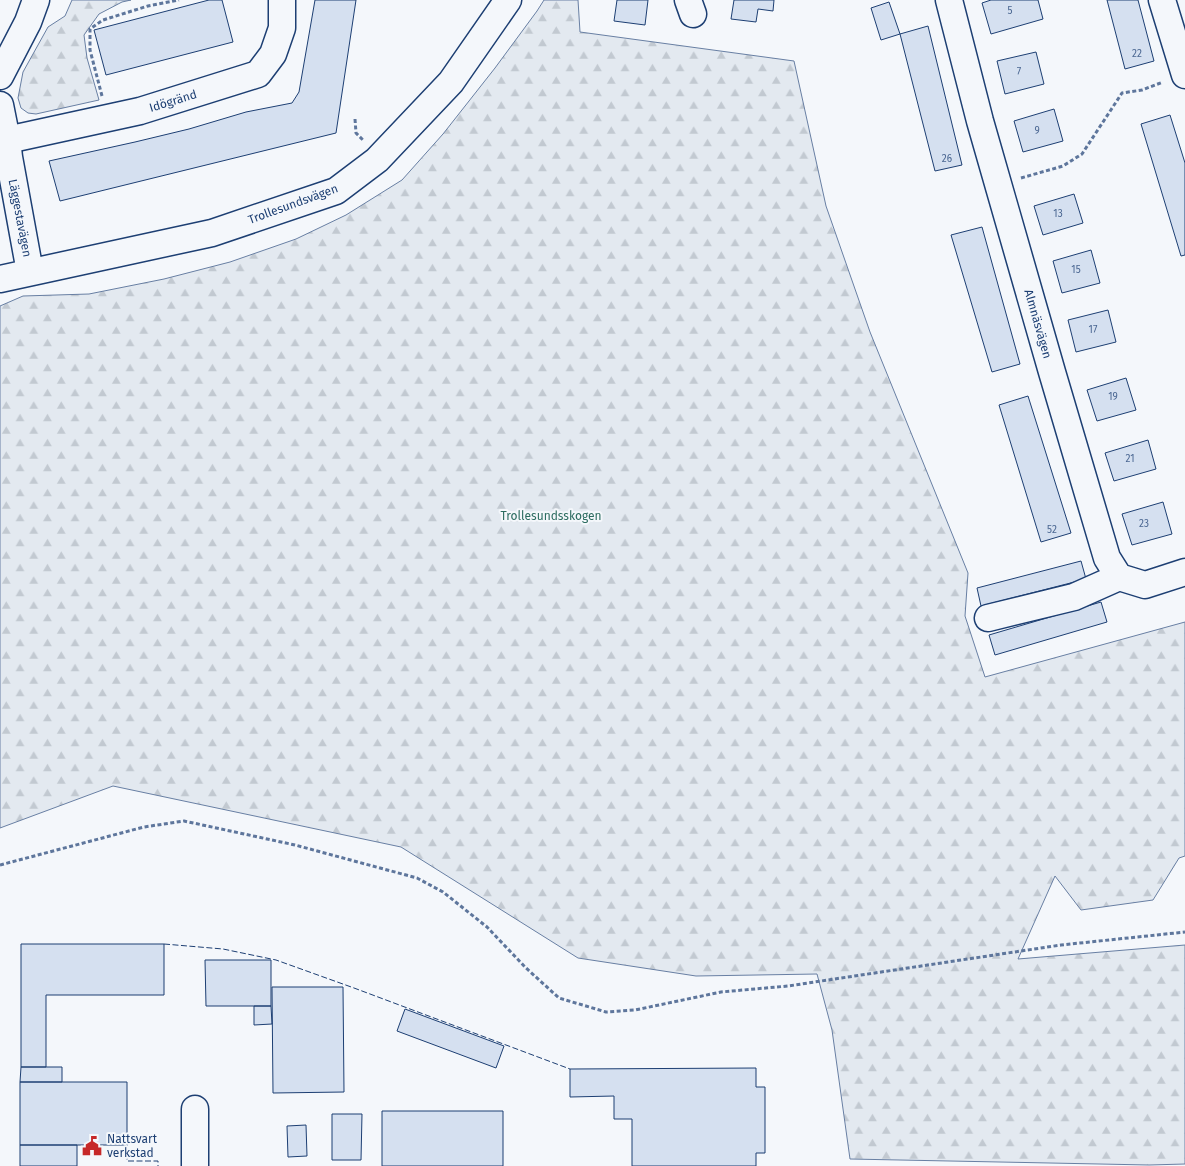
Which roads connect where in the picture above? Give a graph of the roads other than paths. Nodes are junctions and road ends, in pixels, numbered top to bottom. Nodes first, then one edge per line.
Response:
1 (36, 0) edge
2 (282, 0) edge
3 (508, 0) edge
4 (949, 0) edge
5 (1162, 0) edge
6 (1185, 75) edge
7 (0, 76) edge
8 (0, 105) edge
9 (7, 140) junction
10 (30, 272) junction
11 (0, 279) edge
12 (1185, 572) edge
13 (1119, 577) junction
14 (988, 618) dead end
15 (195, 1109) dead end
16 (195, 1166) edge

1 - 7 street
2 - 9 street, Idögränd
3 - 10 street, Trollesundsvägen
4 - 13 street, Almnäsvägen
5 - 6 street
8 - 9 street, Läggestavägen
9 - 10 street, Läggestavägen
10 - 11 street, Trollesundsvägen
12 - 13 street
13 - 14 street
15 - 16 street

